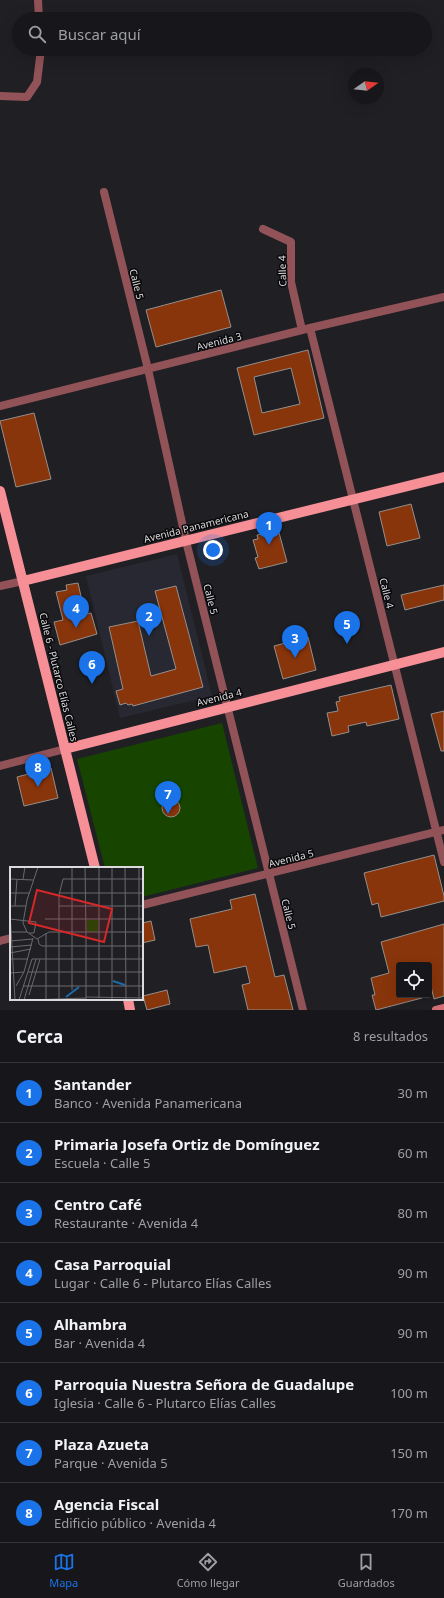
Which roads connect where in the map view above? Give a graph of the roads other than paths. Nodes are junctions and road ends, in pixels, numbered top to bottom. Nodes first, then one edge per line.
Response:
1 (38, 0) edge
2 (39, 12) edge
3 (40, 56) edge
4 (0, 96) edge
5 (104, 192) dead end
6 (263, 229) dead end
7 (444, 297) edge
8 (306, 329) junction
9 (148, 369) junction
10 (0, 406) edge
11 (444, 477) edge
12 (0, 491) edge
13 (353, 500) junction
14 (186, 541) junction
15 (23, 581) junction
16 (0, 586) edge
17 (444, 652) edge
18 (394, 664) junction
19 (228, 707) junction
20 (65, 749) junction
21 (0, 766) edge
22 (440, 831) edge
23 (444, 862) edge
24 (95, 867) edge
25 (269, 874) junction
26 (143, 905) edge
27 (10, 938) edge
28 (0, 941) edge
29 (128, 1000) edge
30 (444, 1008) edge
31 (130, 1010) edge
32 (303, 1010) edge
33 (436, 1010) edge

1 - 2 street
3 - 4 street
5 - 9 street, Calle 5
6 - 8 street, Calle 4
7 - 8 street, Avenida 3
8 - 9 street, Avenida 3
8 - 13 street, Calle 4
9 - 10 street, Avenida 3
9 - 14 street, Calle 5
11 - 13 main road, Avenida Panamericana
12 - 15 main road, Calle 6 - Plutarco Elías Calles
13 - 14 main road, Avenida Panamericana
13 - 18 street, Calle 4
14 - 15 main road, Avenida Panamericana
14 - 19 street, Calle 5
15 - 16 street, Avenida Panamericana
15 - 20 main road, Calle 6 - Plutarco Elías Calles
17 - 18 main road, Avenida 4
18 - 19 main road, Avenida 4
18 - 22 street, Calle 4
19 - 20 main road, Avenida 4
19 - 25 street, Calle 5
20 - 21 street, Avenida 4
20 - 24 main road, Calle 6 - Plutarco Elías Calles
22 - 23 street, Calle 4
22 - 25 street, Avenida 5
25 - 26 street, Avenida 5
25 - 32 street, Calle 5
27 - 28 street
29 - 31 main road
30 - 33 main road

